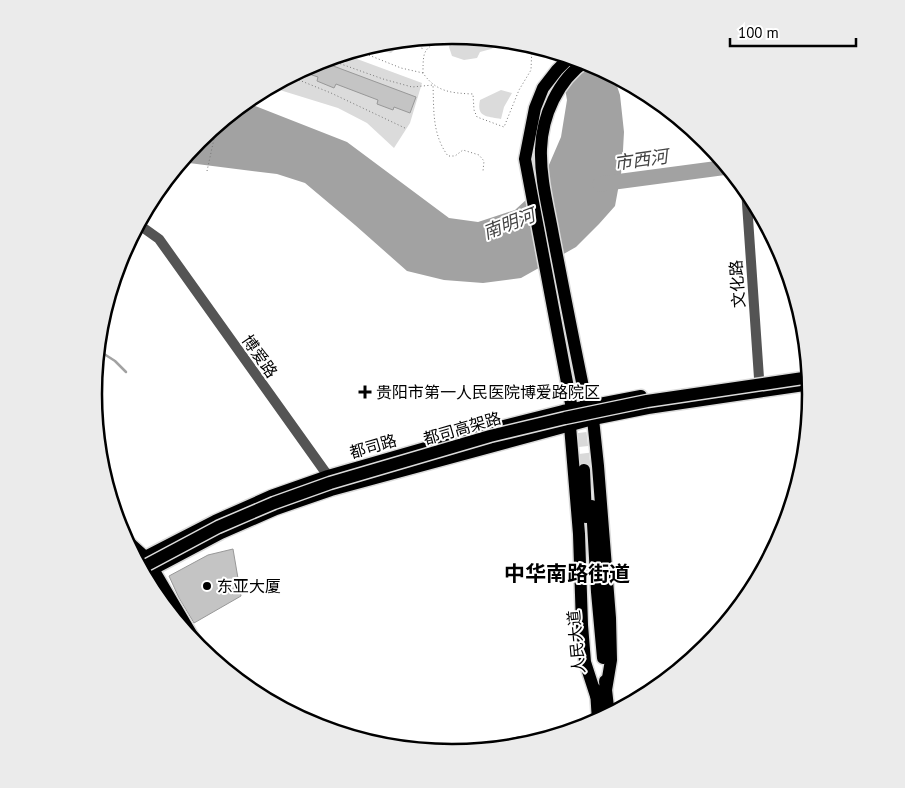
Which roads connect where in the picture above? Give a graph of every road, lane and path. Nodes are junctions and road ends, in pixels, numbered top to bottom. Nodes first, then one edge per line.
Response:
1 (434, 44) edge
2 (421, 45) edge
3 (424, 52) junction
4 (532, 53) edge
5 (367, 55) edge
6 (565, 62) edge
7 (338, 63) edge
8 (578, 67) edge
9 (423, 73) junction
10 (298, 80) edge
11 (433, 85) junction
12 (407, 129) dead end
13 (214, 138) edge
14 (207, 170) dead end
15 (483, 171) dead end
16 (747, 204) edge
17 (144, 228) edge
18 (557, 288) junction
19 (802, 372) edge
20 (759, 378) junction
21 (802, 378) edge
22 (803, 385) edge
23 (586, 406) junction
24 (572, 409) junction
25 (593, 419) junction
26 (570, 426) junction
27 (588, 470) tunnel mouth
28 (328, 476) junction
29 (338, 488) junction
30 (147, 565) edge
31 (147, 565) edge
32 (147, 566) edge
33 (601, 693) junction
34 (606, 709) edge
35 (599, 712) edge

1 - 3 path
2 - 3 path
3 - 9 path
4 - 11 path
5 - 9 path
6 - 18 main road
7 - 11 path
8 - 18 main road
9 - 11 path
10 - 12 path
11 - 15 path
13 - 14 path
16 - 20 street, 文化路
17 - 28 street, 博爱路
18 - 23 main road
18 - 24 main road
19 - 20 main road, 都司路
20 - 23 main road, 都司路
21 - 31 main road, 都司高架路, bridge
22 - 25 main road, 都司路
23 - 24 main road, 都司路
23 - 25 main road
24 - 26 main road
24 - 28 main road, 都司路
25 - 26 main road, 都司路
25 - 33 main road
26 - 29 main road, 都司路
26 - 33 main road
27 - 33 main road, 人民大道
28 - 29 street, 博爱路
28 - 30 main road, 都司路
29 - 32 main road, 都司路
33 - 34 main road, 人民大道
33 - 35 main road, 人民大道

